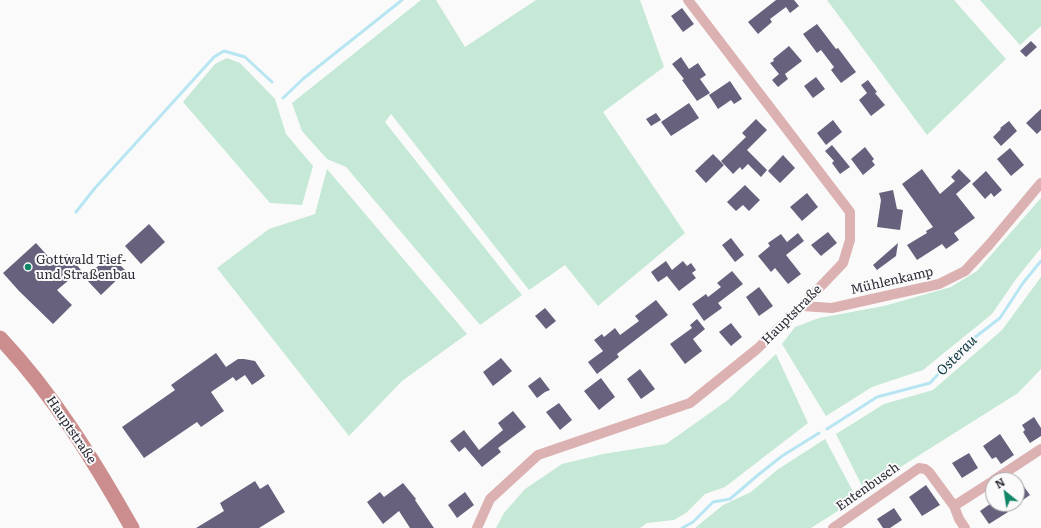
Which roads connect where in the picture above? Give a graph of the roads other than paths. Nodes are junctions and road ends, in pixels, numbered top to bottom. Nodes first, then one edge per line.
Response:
1 (688, 0) edge
2 (1041, 183) edge
3 (802, 306) junction
4 (0, 338) edge
5 (1041, 449) edge
6 (1006, 472) edge
7 (985, 486) edge
8 (954, 506) junction
9 (132, 528) edge
10 (477, 528) edge
11 (832, 528) edge
12 (965, 528) edge

1 - 3 street, Hauptstraße
2 - 3 street, Mühlenkamp
3 - 10 street, Hauptstraße
4 - 9 street, Hauptstraße
5 - 6 street
7 - 8 street
8 - 11 street, Entenbusch
8 - 12 street

